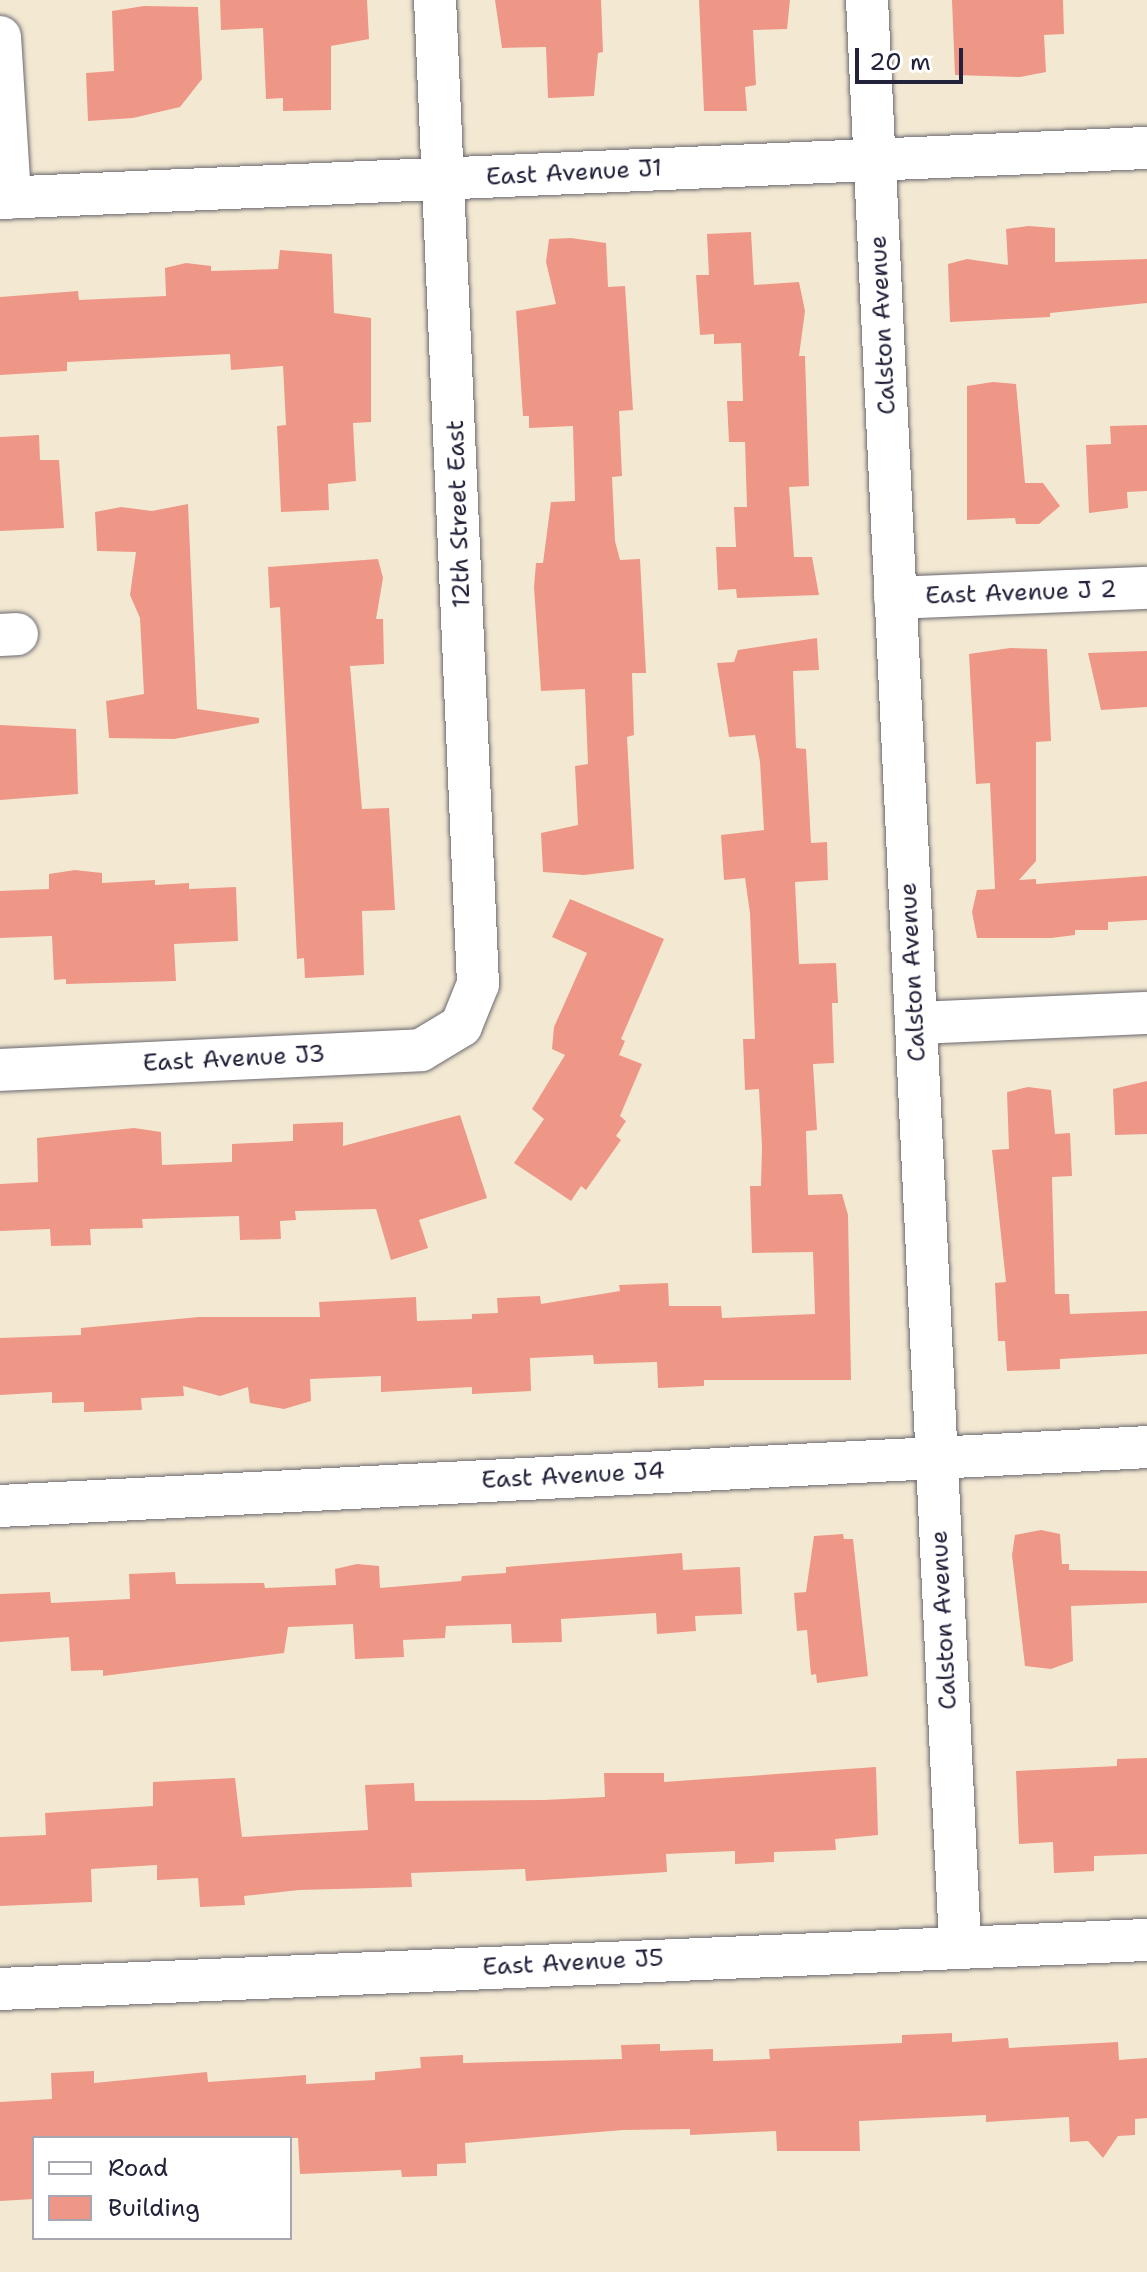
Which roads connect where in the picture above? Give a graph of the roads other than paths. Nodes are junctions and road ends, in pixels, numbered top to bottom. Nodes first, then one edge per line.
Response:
1 (435, 0) edge
2 (867, 0) edge
3 (0, 37) edge
4 (1147, 148) edge
5 (875, 160) junction
6 (446, 179) junction
7 (5, 198) edge
8 (1147, 588) edge
9 (895, 598) junction
10 (1147, 1013) edge
11 (916, 1023) junction
12 (461, 1026) joint
13 (0, 1070) edge
14 (1147, 1447) edge
15 (936, 1457) junction
16 (0, 1506) edge
17 (1147, 1940) edge
18 (960, 1945) junction
19 (0, 1989) edge

1 - 6 street, 12th Street East
2 - 5 street, Calston Avenue
3 - 7 street
4 - 5 street, East Avenue J1
5 - 6 street, East Avenue J1
5 - 9 street, Calston Avenue
6 - 7 street, East Avenue J1
6 - 12 street, 12th Street East
8 - 9 street, East Avenue J 2
9 - 11 street, Calston Avenue
10 - 11 street
11 - 15 street, Calston Avenue
12 - 13 street, East Avenue J3
14 - 15 street, East Avenue J4
15 - 16 street, East Avenue J4
15 - 18 street, Calston Avenue
17 - 18 street, East Avenue J5
18 - 19 street, East Avenue J5

